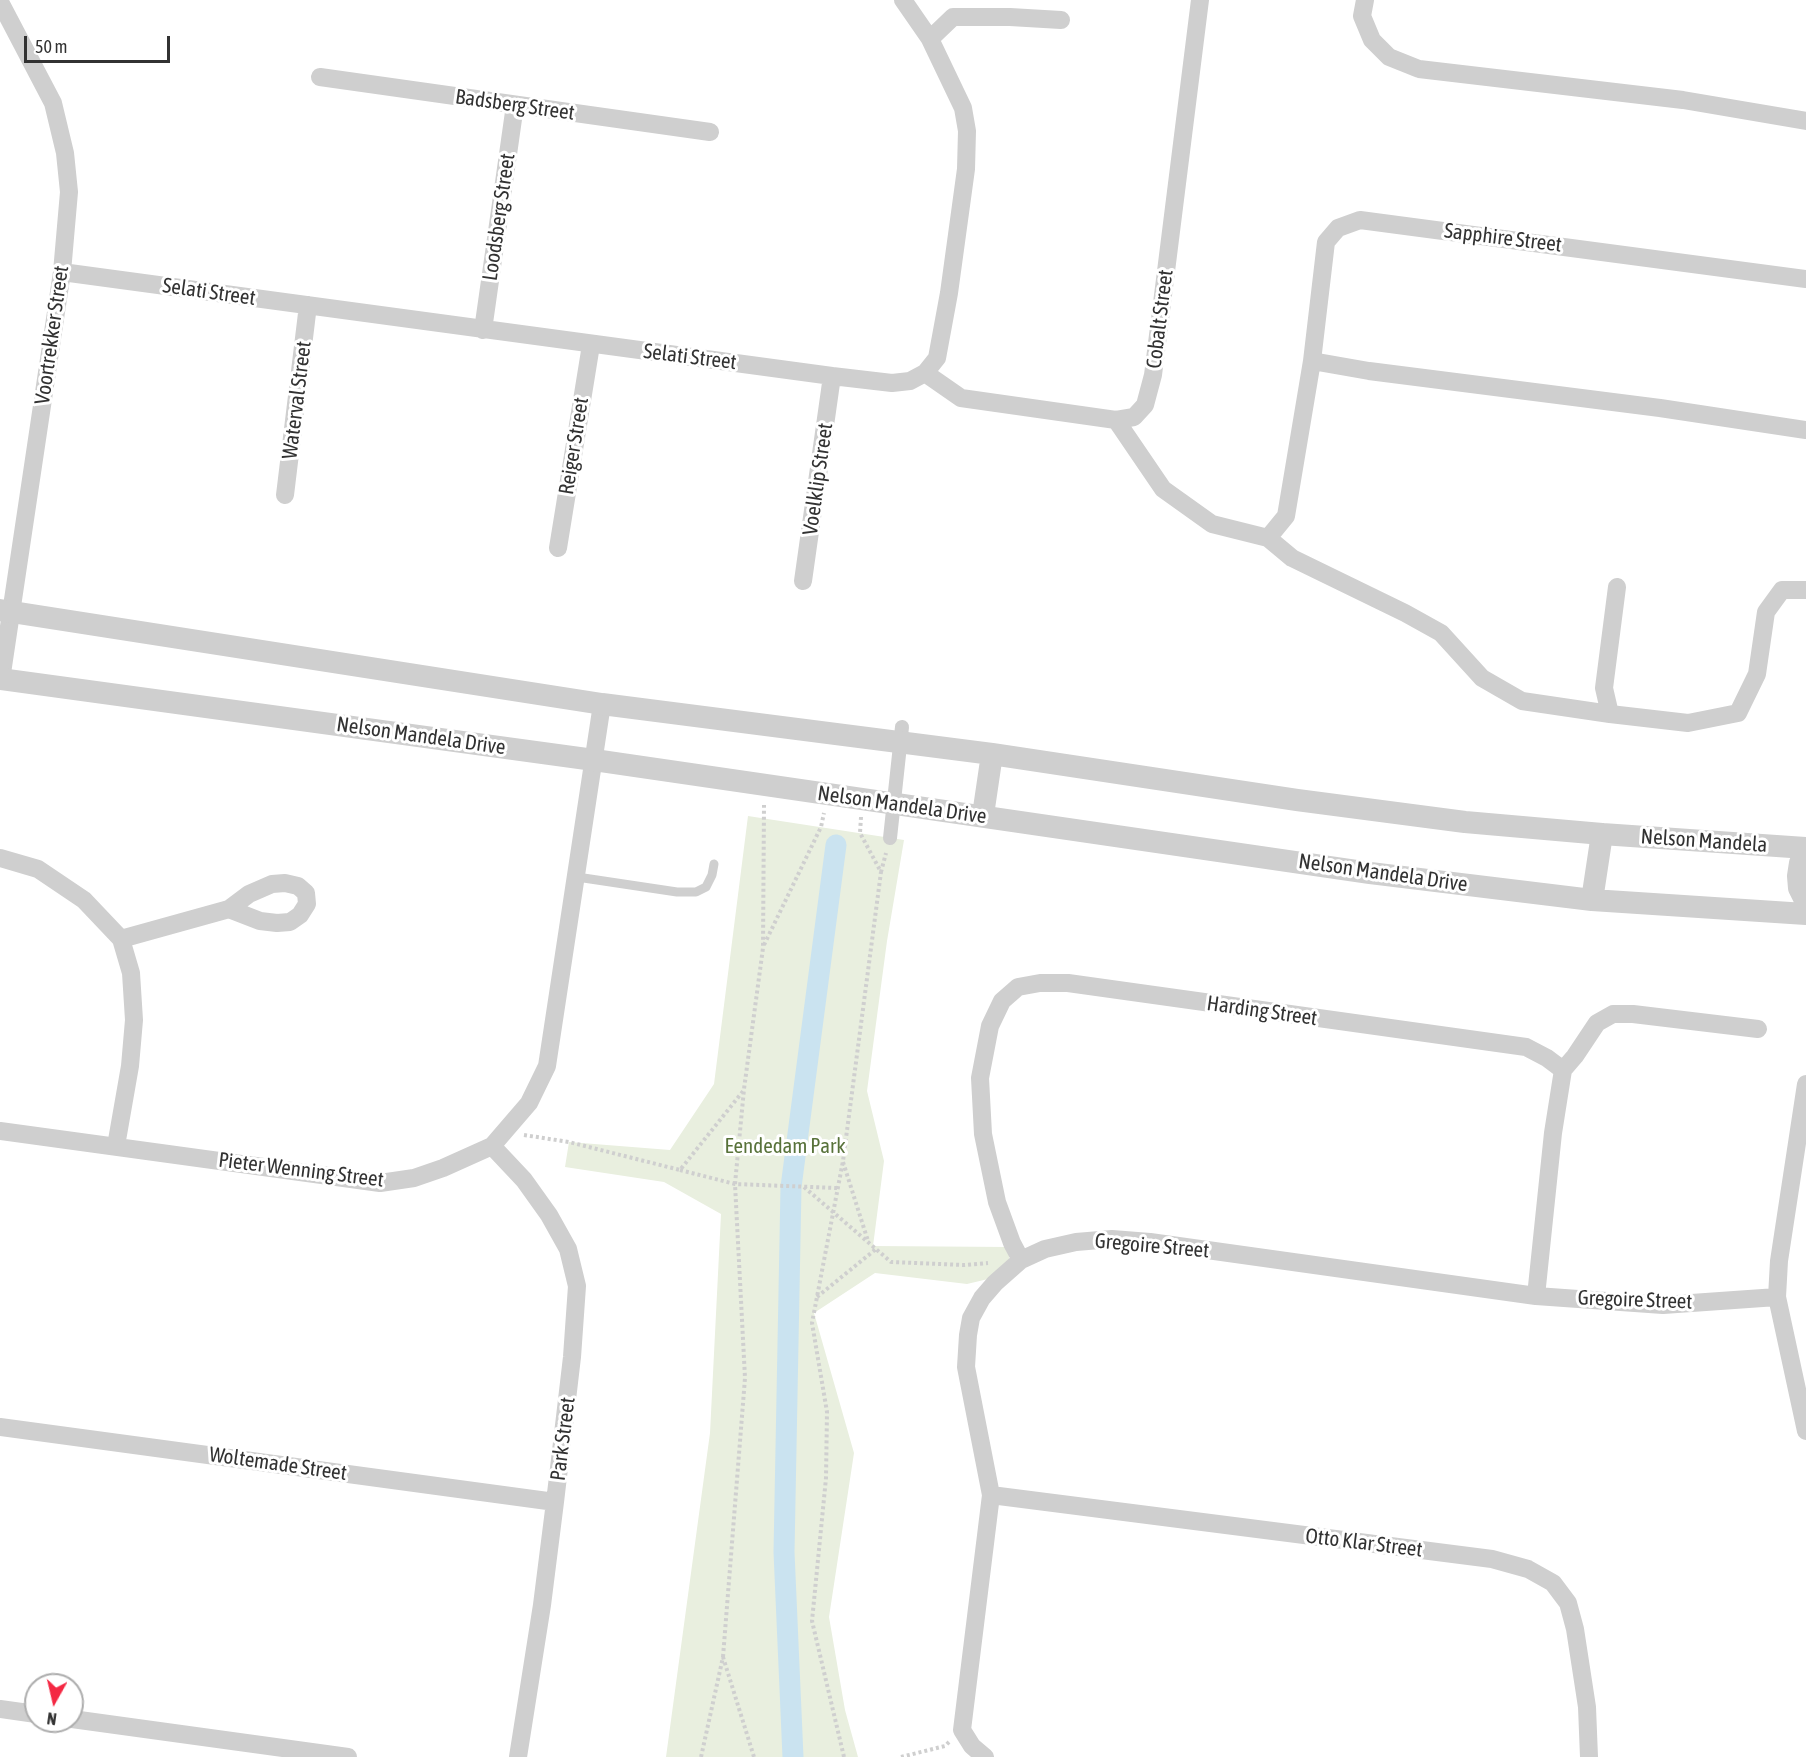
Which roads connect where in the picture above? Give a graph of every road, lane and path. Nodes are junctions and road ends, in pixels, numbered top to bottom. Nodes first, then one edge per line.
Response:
1 (903, 0) edge
2 (1200, 0) edge
3 (1365, 0) edge
4 (0, 2) edge
5 (1061, 20) dead end
6 (930, 39) junction
7 (320, 77) dead end
8 (515, 105) junction
9 (1806, 121) edge
10 (710, 132) dead end
11 (62, 272) junction
12 (1806, 279) edge
13 (308, 306) junction
14 (483, 330) junction
15 (591, 345) junction
16 (1312, 361) junction
17 (925, 373) junction
18 (832, 376) junction
19 (1116, 420) junction
20 (1806, 430) edge
21 (285, 495) dead end
22 (1268, 538) junction
23 (558, 548) dead end
24 (803, 582) dead end
25 (1617, 587) dead end
26 (1806, 590) edge
27 (6, 610) edge
28 (1, 679) edge
29 (603, 704) junction
30 (1610, 714) junction
31 (902, 734) junction
32 (992, 754) junction
33 (594, 760) junction
34 (765, 785) junction
35 (828, 794) junction
36 (862, 798) junction
37 (894, 802) junction
38 (983, 816) junction
39 (1602, 834) junction
40 (890, 838) joint
41 (1806, 848) edge
42 (1806, 853) edge
43 (0, 858) edge
44 (714, 864) dead end
45 (881, 872) junction
46 (577, 877) junction
47 (1592, 900) junction
48 (1806, 902) edge
49 (229, 909) dead end
50 (1806, 914) edge
51 (121, 939) junction
52 (763, 948) junction
53 (1758, 1029) dead end
54 (1563, 1070) junction
55 (1806, 1084) edge
56 (744, 1089) junction
57 (0, 1131) edge
58 (505, 1132) junction
59 (116, 1146) junction
60 (492, 1146) junction
61 (843, 1161) junction
62 (680, 1170) junction
63 (735, 1184) junction
64 (804, 1187) junction
65 (837, 1188) junction
66 (832, 1212) junction
67 (869, 1243) junction
68 (876, 1249) junction
69 (1021, 1260) junction
70 (1536, 1296) junction
71 (817, 1297) junction
72 (1777, 1297) junction
73 (0, 1427) edge
74 (1806, 1431) edge
75 (991, 1495) junction
76 (555, 1502) junction
77 (723, 1657) junction
78 (0, 1709) edge
79 (24, 1712) edge
80 (84, 1721) edge
81 (962, 1730) junction
82 (348, 1757) edge
83 (519, 1757) edge
84 (701, 1757) edge
85 (754, 1757) edge
86 (844, 1757) edge
87 (900, 1757) edge
88 (985, 1757) edge
89 (1589, 1757) edge

1 - 6 street
2 - 19 street, Cobalt Street
3 - 9 street
4 - 11 street, Voortrekker Street
5 - 6 street
6 - 17 street
7 - 8 street, Badsberg Street
8 - 10 street, Badsberg Street
8 - 14 street, Loodsberg Street
11 - 13 street, Selati Street
11 - 27 street, Voortrekker Street
12 - 16 street, Sapphire Street
13 - 14 street, Selati Street
13 - 21 street, Waterval Street
14 - 15 street, Selati Street
15 - 18 street, Selati Street
15 - 23 street, Reiger Street
16 - 20 street
16 - 22 street, Sapphire Street
17 - 18 street, Selati Street
17 - 19 street
18 - 24 street, Voelklip Street
19 - 22 street
22 - 30 street
25 - 30 street
26 - 30 street
27 - 28 street, Voortrekker Street
27 - 29 street
28 - 33 street, Nelson Mandela Drive
29 - 31 street
29 - 33 street, Pieter Wenning Street
31 - 32 street
31 - 37 street
32 - 38 street
32 - 39 street
33 - 34 street, Nelson Mandela Drive
33 - 46 street, Pieter Wenning Street
34 - 35 street, Nelson Mandela Drive
34 - 52 path
35 - 36 street, Nelson Mandela Drive
35 - 52 path
36 - 37 street, Nelson Mandela Drive
36 - 45 path
37 - 38 street, Nelson Mandela Drive
37 - 40 street
38 - 47 street, Nelson Mandela Drive
39 - 41 street, Nelson Mandela
39 - 47 street
40 - 45 path
42 - 48 street
43 - 51 street
44 - 46 lane
45 - 61 path
46 - 58 street, Pieter Wenning Street
47 - 50 street, Nelson Mandela Drive
49 - 51 street
51 - 59 street
52 - 56 path
53 - 54 street
54 - 69 street, Harding Street
54 - 70 street
55 - 72 street
56 - 62 path
56 - 63 path
57 - 59 street, Pieter Wenning Street
58 - 60 street, Pieter Wenning Street
58 - 62 path
59 - 60 street, Pieter Wenning Street
60 - 76 street, Park Street
61 - 65 path
61 - 67 path
62 - 63 path
63 - 64 path
63 - 77 path
64 - 65 path
64 - 66 path
65 - 66 path
66 - 67 path
66 - 71 path
67 - 68 path
68 - 69 path
68 - 71 path
69 - 70 street, Gregoire Street
69 - 75 street, Gregoire Street
70 - 72 street, Gregoire Street
71 - 86 path
72 - 74 street
73 - 76 street, Woltemade Street
75 - 81 street, Gregoire Street
75 - 89 street, Otto Klar Street
76 - 83 street, Park Street
77 - 84 path
77 - 85 path
78 - 79 street
80 - 82 street
81 - 87 path
81 - 88 street

